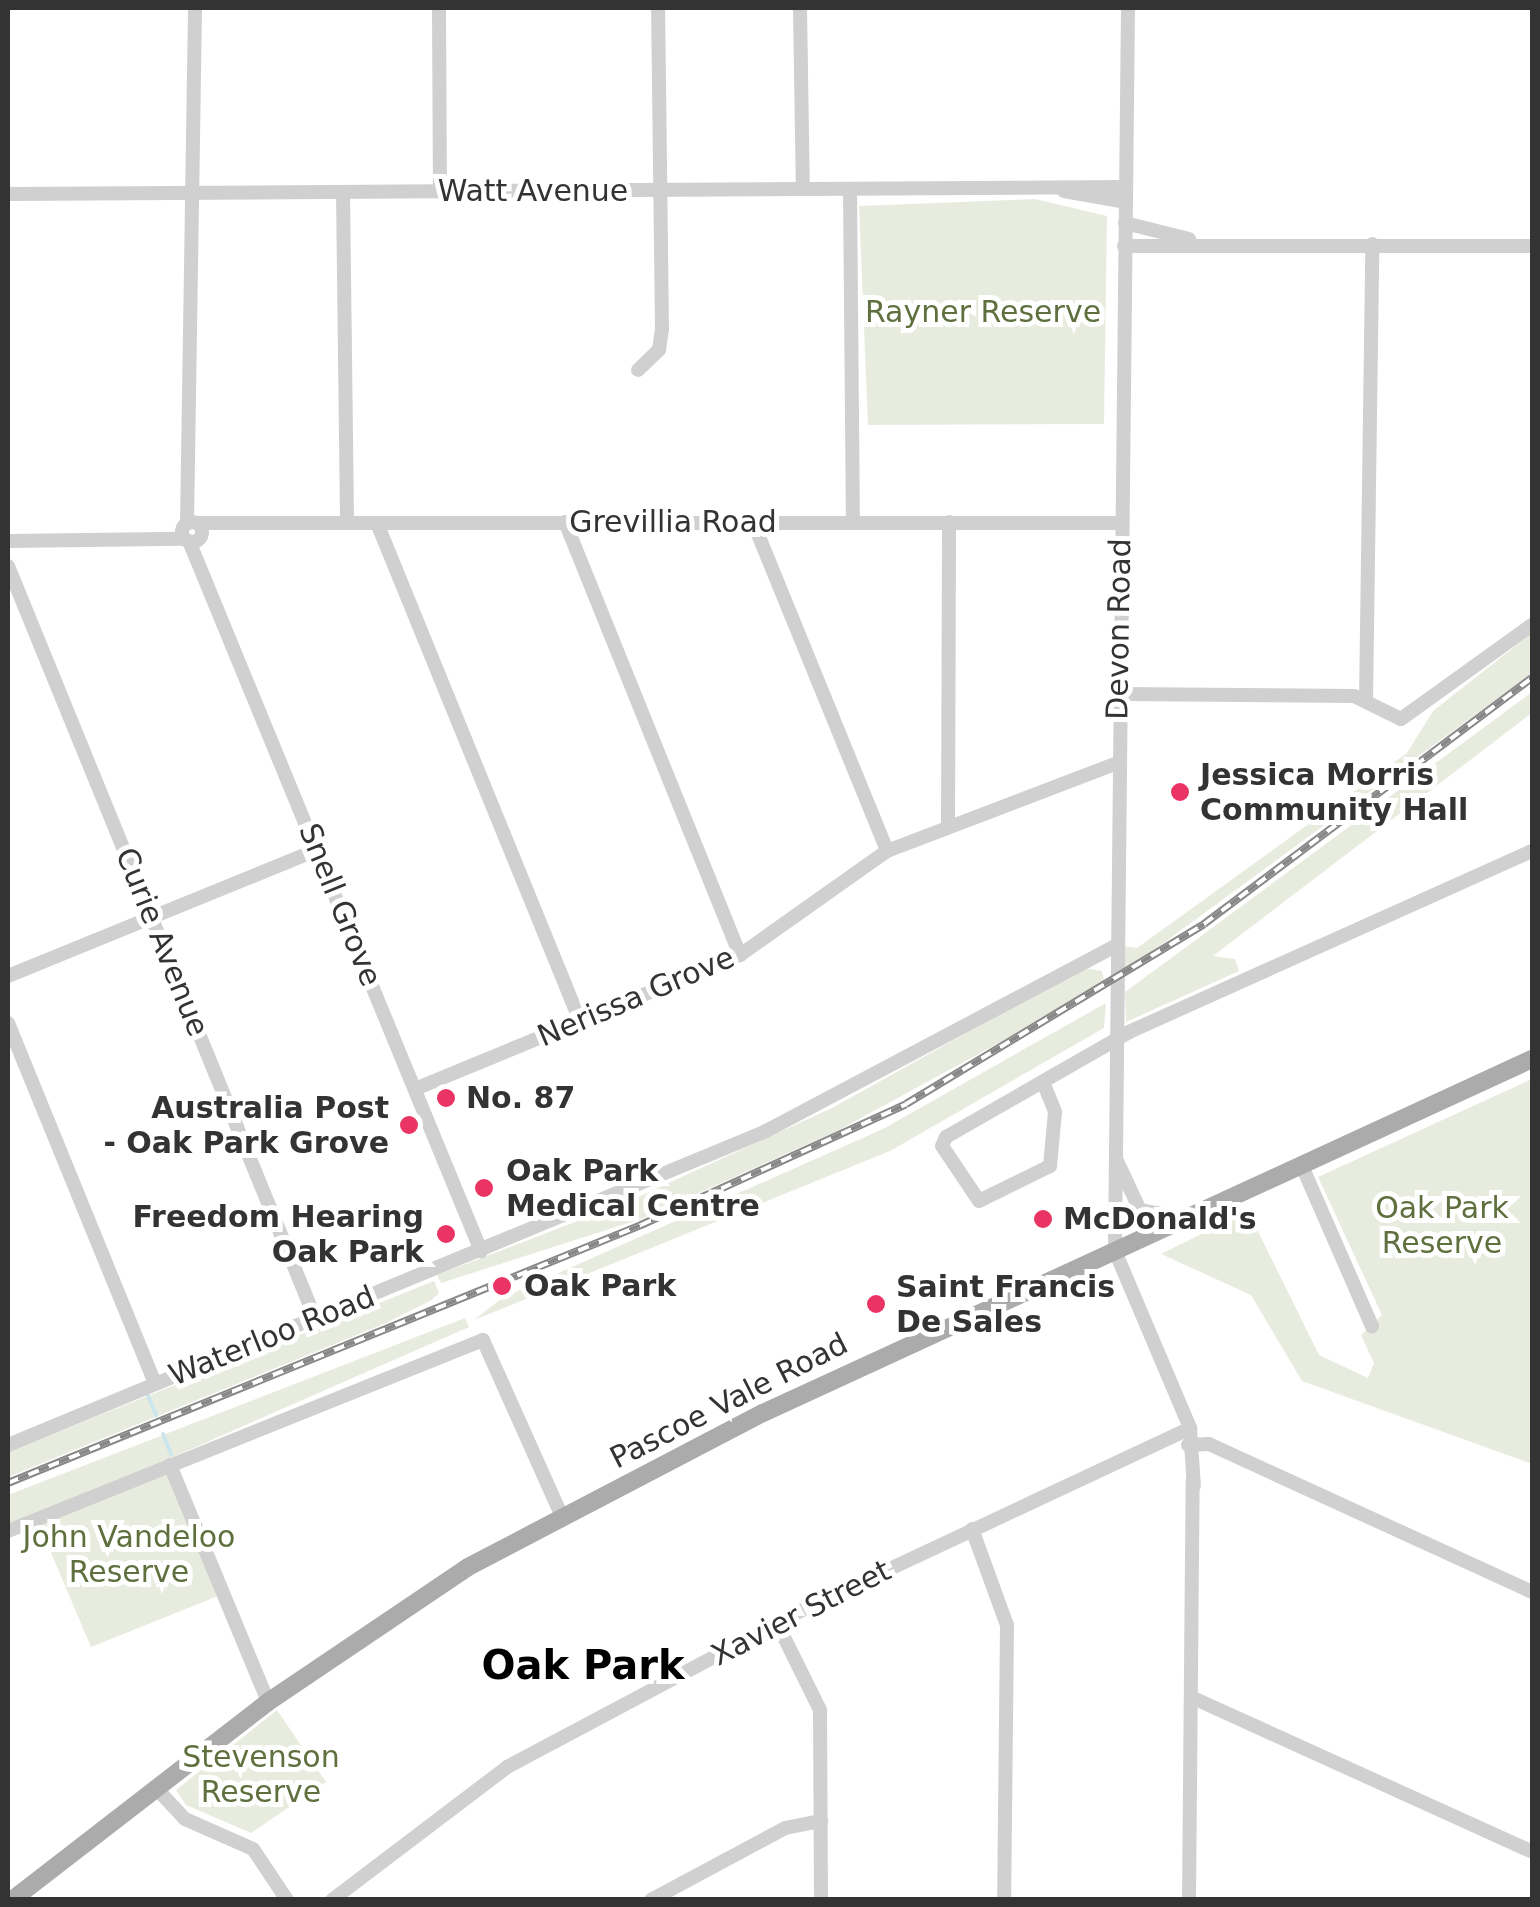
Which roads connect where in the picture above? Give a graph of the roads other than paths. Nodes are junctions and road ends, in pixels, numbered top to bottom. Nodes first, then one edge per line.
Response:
1 (195, 8) edge
2 (439, 8) edge
3 (658, 8) edge
4 (800, 8) edge
5 (1128, 8) edge
6 (803, 190) junction
7 (850, 190) junction
8 (660, 191) junction
9 (344, 192) junction
10 (440, 192) junction
11 (8, 194) edge
12 (191, 194) junction
13 (1125, 194) junction
14 (1124, 223) junction
15 (1199, 243) junction
16 (1372, 244) junction
17 (1124, 246) junction
18 (1532, 246) edge
19 (638, 370) dead end
20 (565, 522) junction
21 (753, 522) junction
22 (853, 522) junction
23 (950, 522) junction
24 (1120, 522) junction
25 (347, 523) junction
26 (377, 523) junction
27 (191, 532) junction
28 (8, 541) edge
29 (8, 566) edge
30 (1532, 625) edge
31 (1118, 694) junction
32 (1366, 701) junction
33 (1118, 762) junction
34 (948, 825) junction
35 (317, 850) junction
36 (887, 851) junction
37 (1532, 852) edge
38 (152, 918) junction
39 (1115, 946) junction
40 (740, 955) junction
41 (1114, 965) junction
42 (1075, 967) junction
43 (8, 976) edge
44 (580, 1021) junction
45 (8, 1023) edge
46 (1116, 1038) junction
47 (1532, 1059) edge
48 (1043, 1082) junction
49 (415, 1089) junction
50 (1114, 1156) junction
51 (1302, 1166) junction
52 (1189, 1218) junction
53 (480, 1251) junction
54 (1115, 1251) junction
55 (315, 1318) junction
56 (1372, 1326) dead end
57 (155, 1384) junction
58 (1189, 1437) junction
59 (8, 1445) edge
60 (170, 1465) junction
61 (562, 1518) junction
62 (972, 1528) junction
63 (8, 1531) edge
64 (1532, 1592) edge
65 (777, 1622) junction
66 (1192, 1697) junction
67 (268, 1702) junction
68 (156, 1788) junction
69 (821, 1821) junction
70 (1532, 1852) edge
71 (23, 1896) edge
72 (287, 1900) edge
73 (332, 1900) edge
74 (651, 1900) edge
75 (820, 1900) edge
76 (1004, 1900) edge
77 (1190, 1900) edge

1 - 12 street, Snell Grove
2 - 10 street
3 - 8 street
4 - 6 street
5 - 13 street, Devon Road
6 - 7 street, Watt Avenue
6 - 8 street, Watt Avenue
7 - 13 street, Watt Avenue
7 - 22 street
8 - 10 street, Watt Avenue
8 - 19 street
9 - 10 street, Watt Avenue
9 - 12 street, Watt Avenue
9 - 25 street
11 - 12 street, Watt Avenue
12 - 27 street, Snell Grove
13 - 14 street, Devon Road
14 - 15 street
14 - 17 street, Devon Road
15 - 16 street
15 - 17 street
16 - 18 street
16 - 32 street
17 - 24 street, Devon Road
20 - 21 street, Grevillia Road
20 - 26 street, Grevillia Road
20 - 40 street
21 - 22 street, Grevillia Road
21 - 36 street
22 - 23 street, Grevillia Road
23 - 24 street, Grevillia Road
23 - 34 street
24 - 31 street, Devon Road
25 - 26 street, Grevillia Road
25 - 27 street, Grevillia Road
26 - 44 street
27 - 28 street, Grevillia Road
27 - 35 street, Snell Grove
29 - 38 street, Curie Avenue
30 - 32 street
31 - 32 street
31 - 33 street, Devon Road
33 - 34 street, Nerissa Grove
33 - 39 street, Devon Road
34 - 36 street, Nerissa Grove
35 - 38 street
35 - 49 street, Snell Grove
36 - 40 street, Nerissa Grove
37 - 46 street
38 - 43 street
38 - 55 street, Curie Avenue
39 - 41 street, Devon Road
39 - 42 street, Waterloo Road
40 - 44 street, Nerissa Grove
41 - 42 street, Waterloo Road
41 - 46 street, Devon Road
42 - 53 street, Waterloo Road
44 - 49 street, Nerissa Grove
45 - 57 street
46 - 48 street
46 - 50 street, Devon Road
47 - 51 main road, Pascoe Vale Road
48 - 48 street
49 - 53 street, Snell Grove
50 - 52 street
50 - 54 street, Devon Road
51 - 52 main road, Pascoe Vale Road
51 - 56 street
52 - 54 main road, Pascoe Vale Road
53 - 55 street, Waterloo Road
54 - 58 street
54 - 61 main road, Pascoe Vale Road
55 - 57 street, Waterloo Road
57 - 59 street, Waterloo Road
58 - 62 street, Xavier Street
58 - 64 street
58 - 66 street
60 - 61 street
60 - 63 street
60 - 67 street
61 - 67 main road, Pascoe Vale Road
62 - 65 street, Xavier Street
62 - 76 street
65 - 69 street
65 - 73 street, Xavier Street
66 - 70 street
66 - 77 street
67 - 68 main road, Pascoe Vale Road
68 - 71 main road, Pascoe Vale Road
68 - 72 street
69 - 74 street
69 - 75 street

